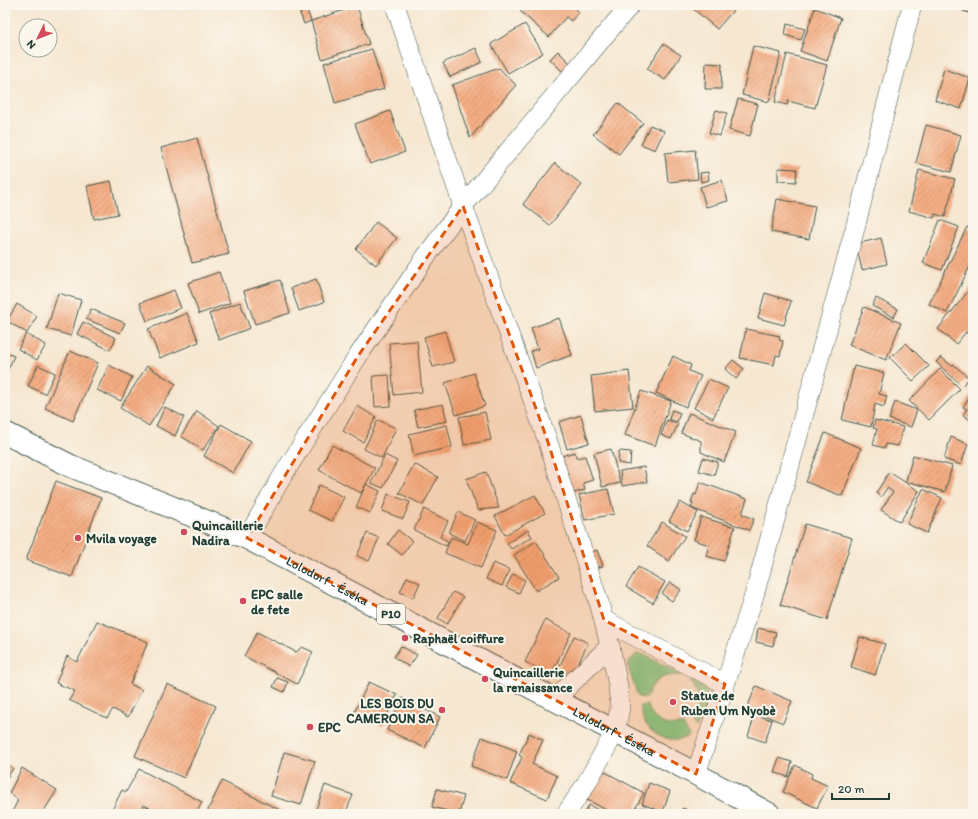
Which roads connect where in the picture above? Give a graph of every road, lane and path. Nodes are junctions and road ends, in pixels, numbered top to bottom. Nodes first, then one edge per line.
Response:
1 (395, 5) edge
2 (630, 5) edge
3 (912, 5) edge
4 (463, 206) junction
5 (5, 433) edge
6 (247, 538) junction
7 (604, 620) junction
8 (610, 646) junction
9 (725, 684) junction
10 (554, 700) junction
11 (615, 732) junction
12 (696, 774) junction
13 (566, 814) edge
14 (769, 814) edge

1 - 4 street
2 - 4 street
3 - 9 street
4 - 6 street
4 - 7 street
5 - 6 main road, Lolodorf - Éséka / P10
6 - 10 main road, Lolodorf - Éséka / P10
7 - 8 street
7 - 9 street
8 - 10 street
8 - 11 street
9 - 12 street
10 - 11 main road, Lolodorf - Éséka / P10
11 - 12 main road, Lolodorf - Éséka / P10
11 - 13 street
12 - 14 main road, Lolodorf - Éséka / P10

